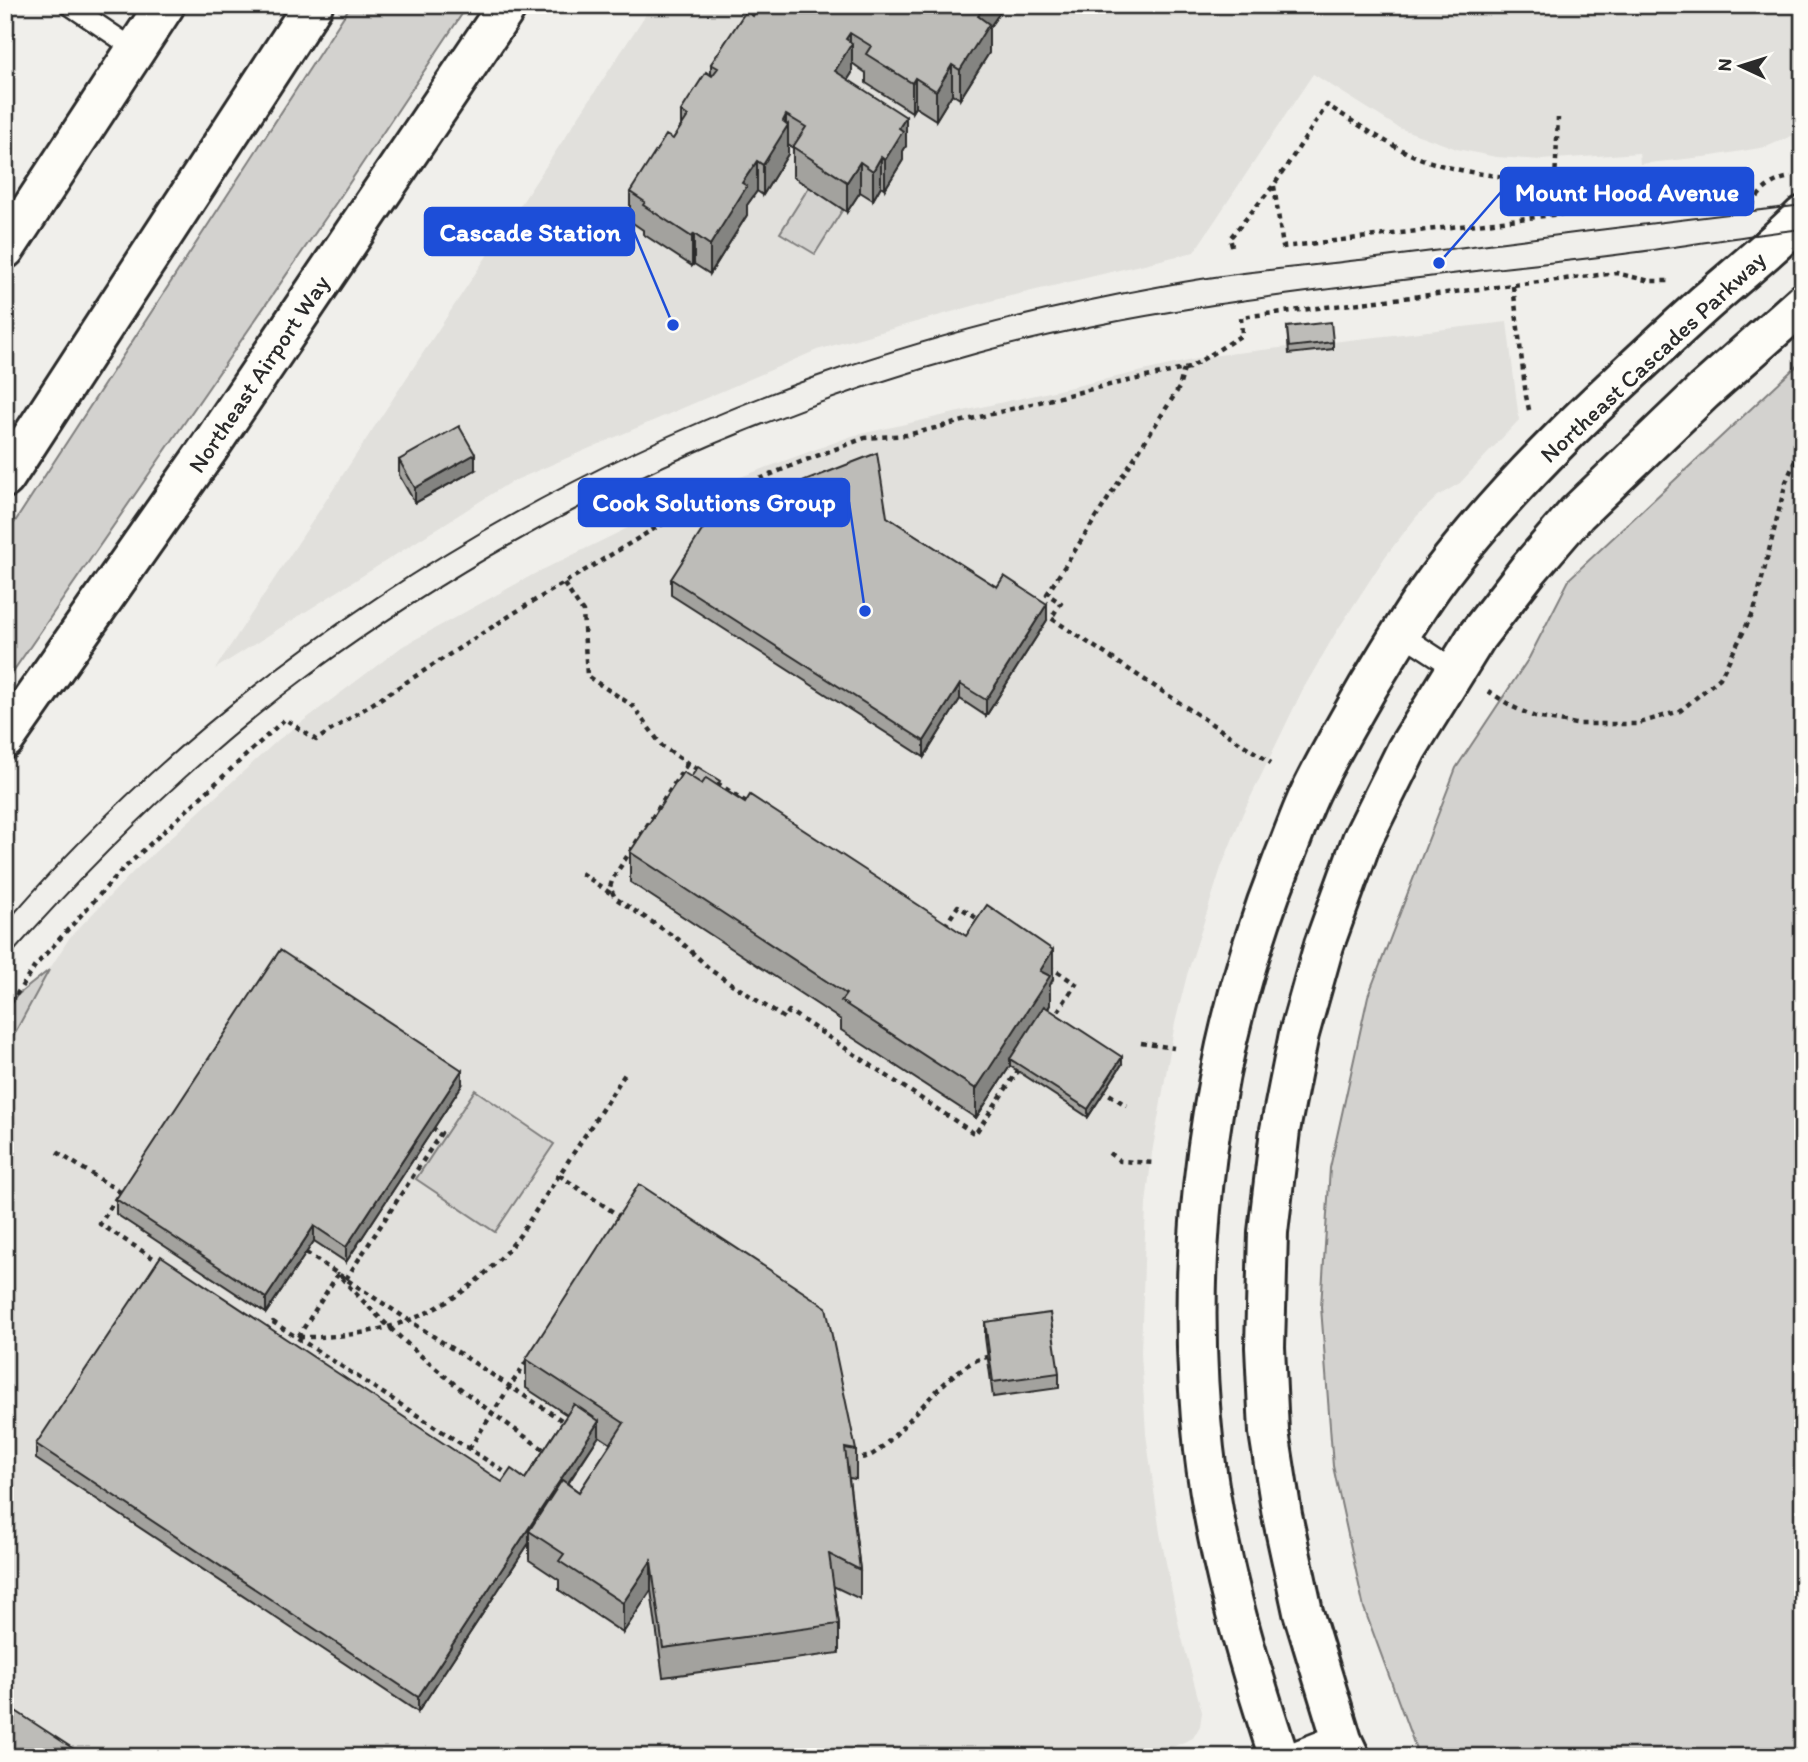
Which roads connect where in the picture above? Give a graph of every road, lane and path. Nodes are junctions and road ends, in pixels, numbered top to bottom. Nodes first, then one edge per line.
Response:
1 (69, 5) edge
2 (165, 5) edge
3 (313, 5) edge
4 (508, 5) edge
5 (136, 50) junction
6 (1558, 118) dead end
7 (1633, 175) dead end
8 (1555, 181) junction
9 (1274, 186) junction
10 (1637, 205) dead end
11 (1803, 216) edge
12 (1232, 246) dead end
13 (5, 249) edge
14 (1674, 281) dead end
15 (1513, 286) junction
16 (1803, 303) edge
17 (1184, 368) junction
18 (1532, 422) dead end
19 (1803, 442) edge
20 (5, 478) edge
21 (564, 584) junction
22 (1400, 633) junction
23 (1455, 669) junction
24 (5, 739) edge
25 (1271, 763) dead end
26 (687, 764) junction
27 (752, 805) edge
28 (582, 873) dead end
29 (611, 893) junction
30 (985, 923) edge
31 (940, 933) edge
32 (1045, 963) edge
33 (5, 1012) edge
34 (1048, 1025) edge
35 (1141, 1043) dead end
36 (1174, 1048) dead end
37 (1027, 1056) edge
38 (625, 1074) dead end
39 (1094, 1084) edge
40 (1127, 1106) dead end
41 (434, 1129) edge
42 (57, 1152) dead end
43 (1109, 1153) dead end
44 (1155, 1163) dead end
45 (559, 1175) junction
46 (632, 1224) edge
47 (306, 1253) edge
48 (167, 1267) edge
49 (338, 1274) junction
50 (346, 1279) junction
51 (409, 1320) junction
52 (256, 1324) edge
53 (388, 1327) junction
54 (297, 1338) junction
55 (530, 1356) edge
56 (988, 1357) edge
57 (510, 1386) junction
58 (492, 1414) junction
59 (570, 1425) edge
60 (469, 1449) junction
61 (551, 1454) edge
62 (852, 1459) edge
63 (519, 1481) edge
64 (1346, 1748) edge
65 (1279, 1757) edge
66 (1299, 1757) edge

1 - 5 lane
2 - 5 street
3 - 20 street
4 - 24 street, Northeast Airport Way
5 - 13 street
6 - 8 path
7 - 8 path
8 - 9 path
9 - 10 path
9 - 12 path
11 - 22 street, Northeast Cascades Parkway
14 - 15 path
15 - 17 path
15 - 18 path
16 - 23 street
17 - 21 path
17 - 25 path
19 - 23 path
21 - 26 path
21 - 33 path
22 - 23 lane
22 - 65 street, Northeast Cascades Parkway
23 - 64 street
26 - 27 path
26 - 29 path
28 - 29 path
29 - 37 path
30 - 31 path
32 - 34 path
35 - 36 path
38 - 45 path
39 - 40 path
41 - 50 path
42 - 48 path
43 - 44 path
45 - 46 path
45 - 51 path
47 - 49 path
49 - 50 path
49 - 53 path
49 - 54 path
50 - 51 path
51 - 53 path
51 - 57 path
52 - 54 path
53 - 54 path
53 - 58 path
54 - 60 path
55 - 57 path
56 - 62 path
57 - 58 path
57 - 59 path
58 - 60 path
58 - 61 path
60 - 63 path
64 - 66 street

